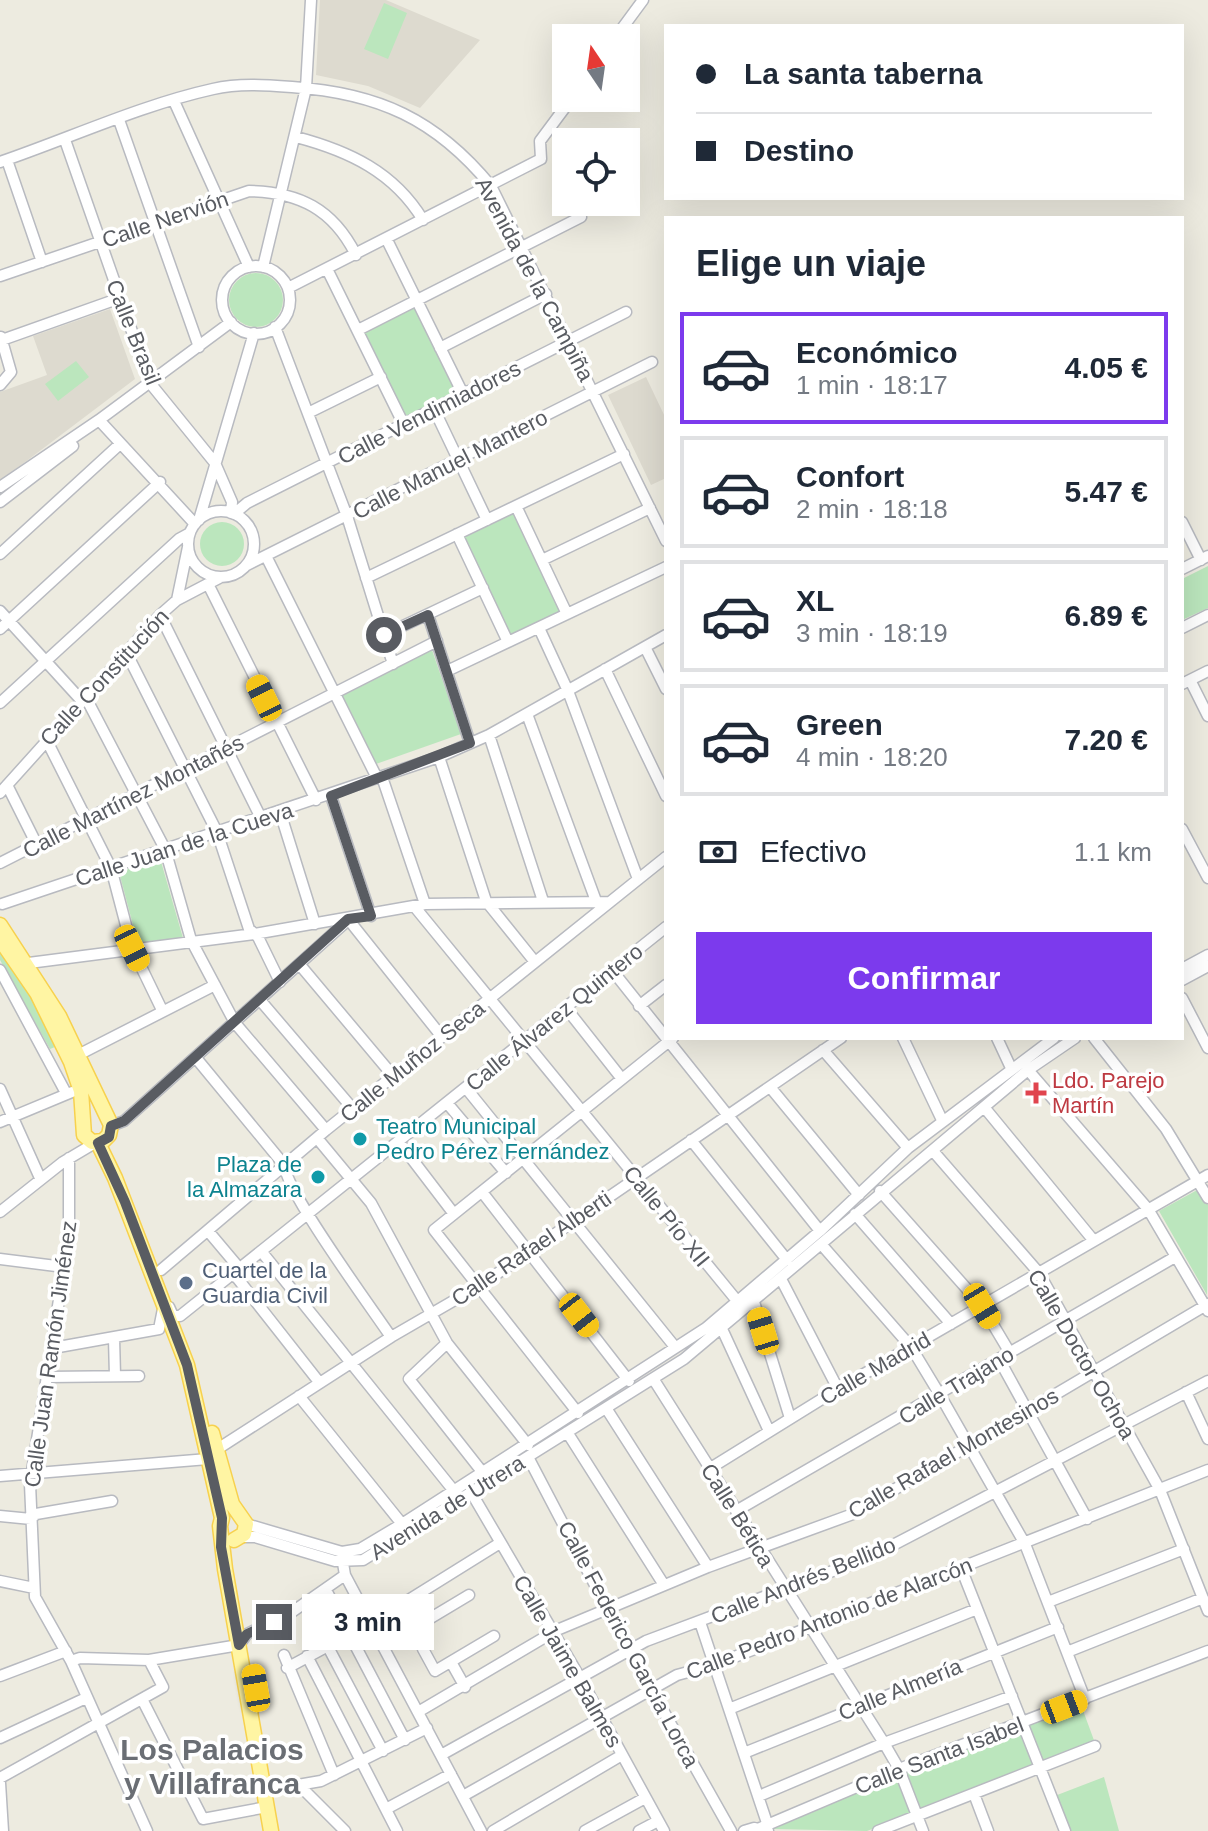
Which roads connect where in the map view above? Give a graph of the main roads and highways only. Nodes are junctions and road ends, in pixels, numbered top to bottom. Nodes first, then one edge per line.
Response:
1 (0, 930) edge
2 (84, 1125) junction
3 (103, 1133) junction
4 (212, 1454) junction
5 (243, 1640) junction
6 (271, 1831) edge
7 (281, 1831) edge

1 - 2 main road
1 - 3 main road
2 - 3 main road
2 - 3 main road
3 - 4 main road
3 - 4 main road
4 - 5 main road
5 - 6 main road
5 - 7 main road

